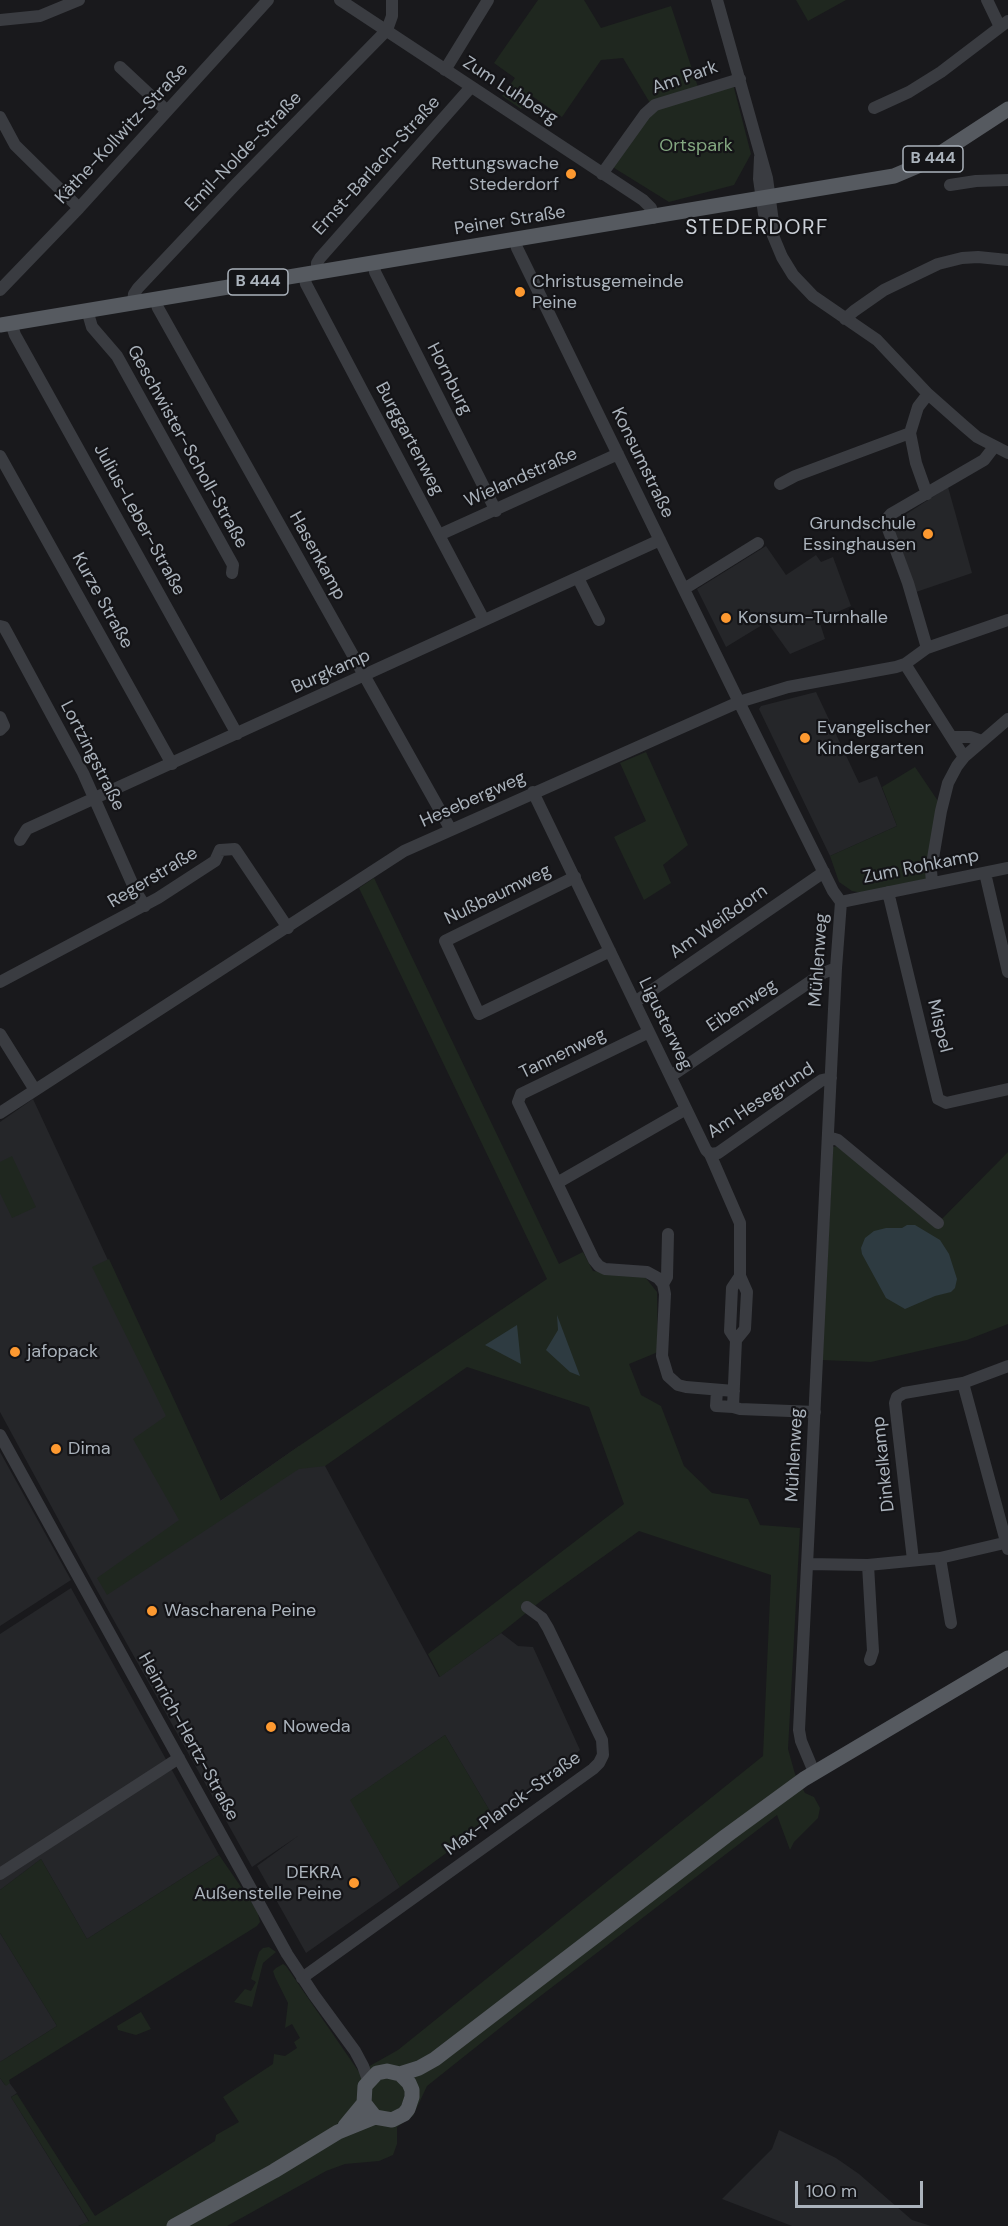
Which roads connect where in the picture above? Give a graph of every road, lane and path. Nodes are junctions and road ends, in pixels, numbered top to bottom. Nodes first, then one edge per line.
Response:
1 (79, 0) edge
2 (268, 0) edge
3 (340, 0) edge
4 (392, 0) edge
5 (488, 0) edge
6 (717, 0) edge
7 (987, 0) edge
8 (0, 20) edge
9 (1004, 24) edge
10 (387, 30) junction
11 (120, 67) dead end
12 (445, 70) junction
13 (740, 79) junction
14 (471, 87) junction
15 (874, 108) dead end
16 (1008, 109) edge
17 (167, 111) junction
18 (0, 117) edge
19 (602, 174) junction
20 (1008, 180) edge
21 (950, 185) dead end
22 (766, 197) junction
23 (79, 208) junction
24 (653, 218) junction
25 (515, 240) junction
26 (1008, 260) edge
27 (374, 263) junction
28 (310, 273) junction
29 (0, 290) edge
30 (155, 298) junction
31 (133, 302) junction
32 (87, 310) junction
33 (845, 319) junction
34 (6, 324) edge
35 (928, 394) junction
36 (910, 433) junction
37 (994, 447) junction
38 (1008, 453) edge
39 (618, 454) junction
40 (0, 456) edge
41 (780, 484) dead end
42 (927, 494) junction
43 (496, 510) junction
44 (439, 535) junction
45 (660, 540) junction
46 (758, 543) dead end
47 (232, 573) dead end
48 (578, 578) junction
49 (684, 589) junction
50 (484, 620) junction
51 (1008, 620) edge
52 (599, 621) dead end
53 (0, 626) edge
54 (927, 648) junction
55 (905, 664) junction
56 (363, 677) junction
57 (739, 702) junction
58 (0, 717) edge
59 (1008, 719) edge
60 (0, 730) edge
61 (237, 734) junction
62 (952, 737) junction
63 (982, 741) junction
64 (964, 757) junction
65 (172, 764) junction
66 (533, 792) junction
67 (94, 799) junction
68 (451, 830) junction
69 (20, 840) dead end
70 (1008, 868) edge
71 (824, 872) junction
72 (985, 873) junction
73 (574, 877) junction
74 (932, 883) junction
75 (888, 892) junction
76 (841, 902) junction
77 (145, 906) junction
78 (288, 928) junction
79 (1004, 935) edge
80 (610, 951) junction
81 (836, 969) junction
82 (1008, 972) edge
83 (0, 982) edge
84 (635, 1002) junction
85 (650, 1032) junction
86 (0, 1034) edge
87 (670, 1076) junction
88 (831, 1078) junction
89 (1008, 1089) edge
90 (35, 1090) junction
91 (686, 1109) junction
92 (0, 1113) edge
93 (828, 1137) junction
94 (710, 1154) junction
95 (557, 1183) junction
96 (938, 1223) dead end
97 (668, 1234) dead end
98 (663, 1284) junction
99 (1008, 1366) edge
100 (963, 1383) junction
101 (717, 1390) junction
102 (734, 1391) junction
103 (733, 1407) junction
104 (815, 1412) junction
105 (0, 1435) edge
106 (1008, 1544) edge
107 (940, 1558) junction
108 (913, 1560) junction
109 (807, 1564) junction
110 (868, 1565) junction
111 (527, 1607) dead end
112 (951, 1623) dead end
113 (1008, 1658) edge
114 (870, 1660) dead end
115 (179, 1758) junction
116 (814, 1772) junction
117 (0, 1874) edge
118 (302, 1978) junction
119 (355, 2051) junction
120 (435, 2059) junction
121 (383, 2071) junction
122 (400, 2074) junction
123 (368, 2080) junction
124 (412, 2090) junction
125 (364, 2103) junction
126 (375, 2116) junction
127 (338, 2132) junction
128 (174, 2226) edge

1 - 8 street
2 - 17 street, Käthe-Kollwitz-Straße
3 - 10 street, Zum Luhberg
4 - 10 street
5 - 12 street
6 - 13 street, Am Park
7 - 9 street
9 - 15 street
10 - 12 street, Zum Luhberg
10 - 31 street, Emil-Nolde-Straße
11 - 17 street
12 - 14 street, Zum Luhberg
13 - 19 street, Am Park
13 - 22 street, Am Park
14 - 19 street, Zum Luhberg
14 - 28 street, Ernst-Barlach-Straße
16 - 22 main road, Peiner Straße / B 444
17 - 23 street, Käthe-Kollwitz-Straße
18 - 23 street
19 - 24 street, Zum Luhberg
20 - 21 street
22 - 24 main road, Peiner Straße / B 444
22 - 33 street, Am Park
23 - 29 street, Käthe-Kollwitz-Straße
24 - 25 main road, Peiner Straße / B 444
25 - 27 main road, Peiner Straße / B 444
25 - 39 street, Konsumstraße
26 - 33 street
27 - 28 main road, Peiner Straße / B 444
27 - 43 street, Hornburg
28 - 30 main road, Peiner Straße / B 444
28 - 44 street, Burggartenweg
30 - 31 main road, Peiner Straße / B 444
30 - 56 street, Hasenkamp
31 - 32 main road, Peiner Straße / B 444
32 - 34 main road, Peiner Straße / B 444
32 - 47 street, Geschwister-Scholl-Straße
33 - 35 street
34 - 61 street, Julius-Leber-Straße
35 - 36 street
35 - 37 street
36 - 41 street
36 - 42 street
37 - 38 street
37 - 42 street
39 - 43 street, Wielandstraße
39 - 45 street, Konsumstraße
40 - 65 street, Kurze Straße
42 - 54 street
43 - 44 street, Wielandstraße
44 - 50 street, Burggartenweg
45 - 48 street, Burgkamp
45 - 49 street, Konsumstraße
46 - 49 street
48 - 50 street, Burgkamp
48 - 52 street
49 - 57 street, Konsumstraße
50 - 56 street, Burgkamp
51 - 54 street, Hesebergweg
53 - 67 street, Lortzingstraße
54 - 55 street, Hesebergweg
55 - 57 street, Hesebergweg
55 - 62 street
56 - 61 street, Burgkamp
56 - 68 street, Hasenkamp
57 - 66 street, Hesebergweg
57 - 71 street, Mühlenweg
58 - 60 street
59 - 63 street
61 - 65 street, Burgkamp
62 - 63 street
62 - 64 street
63 - 64 street
64 - 74 street
65 - 67 street, Burgkamp
66 - 68 street, Hesebergweg
66 - 73 street, Ligusterweg
67 - 69 street, Burgkamp
67 - 77 street, Lortzingstraße
68 - 78 street, Hesebergweg
70 - 72 street, Zum Rohkamp
71 - 76 street, Mühlenweg
71 - 84 street, Am Weißdorn
72 - 74 street, Zum Rohkamp
72 - 79 street
73 - 80 street, Ligusterweg
73 - 80 street, Nußbaumweg
74 - 75 street, Zum Rohkamp
75 - 76 street, Zum Rohkamp
75 - 89 street, Mispel
76 - 81 street, Mühlenweg
77 - 78 street, Regerstraße
77 - 83 street, Regerstraße
78 - 90 street, Hesebergweg
79 - 82 street
80 - 84 street, Ligusterweg
81 - 87 street, Eibenweg
81 - 88 street, Mühlenweg
84 - 85 street, Ligusterweg
85 - 87 street, Ligusterweg
85 - 95 street, Tannenweg
86 - 90 street
87 - 91 street, Ligusterweg
88 - 93 street, Mühlenweg
88 - 94 street, Am Hesegrund
90 - 92 street, Hesebergweg
91 - 94 street, Ligusterweg
91 - 95 street
93 - 96 street
93 - 104 street, Mühlenweg
94 - 102 street, Ligusterweg
95 - 98 street, Tannenweg
97 - 98 street
98 - 101 street
99 - 100 street, Dinkelkamp
100 - 106 street
100 - 108 street, Dinkelkamp
101 - 102 street
101 - 103 street
102 - 103 street, Ligusterweg
103 - 104 street
104 - 109 street, Mühlenweg
105 - 115 street, Heinrich-Hertz-Straße
106 - 107 street
107 - 108 street
107 - 112 street
108 - 110 street
109 - 110 street
109 - 116 street, Mühlenweg
110 - 114 street
111 - 118 street, Max-Planck-Straße
113 - 116 main road
115 - 117 street
115 - 118 street, Heinrich-Hertz-Straße
116 - 120 main road
118 - 119 street, Heinrich-Hertz-Straße
119 - 121 street, Heinrich-Hertz-Straße
119 - 123 street, Heinrich-Hertz-Straße
120 - 122 main road
120 - 124 main road
121 - 122 main road
121 - 123 main road
122 - 124 main road
123 - 125 main road
124 - 126 main road
125 - 126 main road
125 - 127 main road
126 - 127 main road
127 - 128 main road

